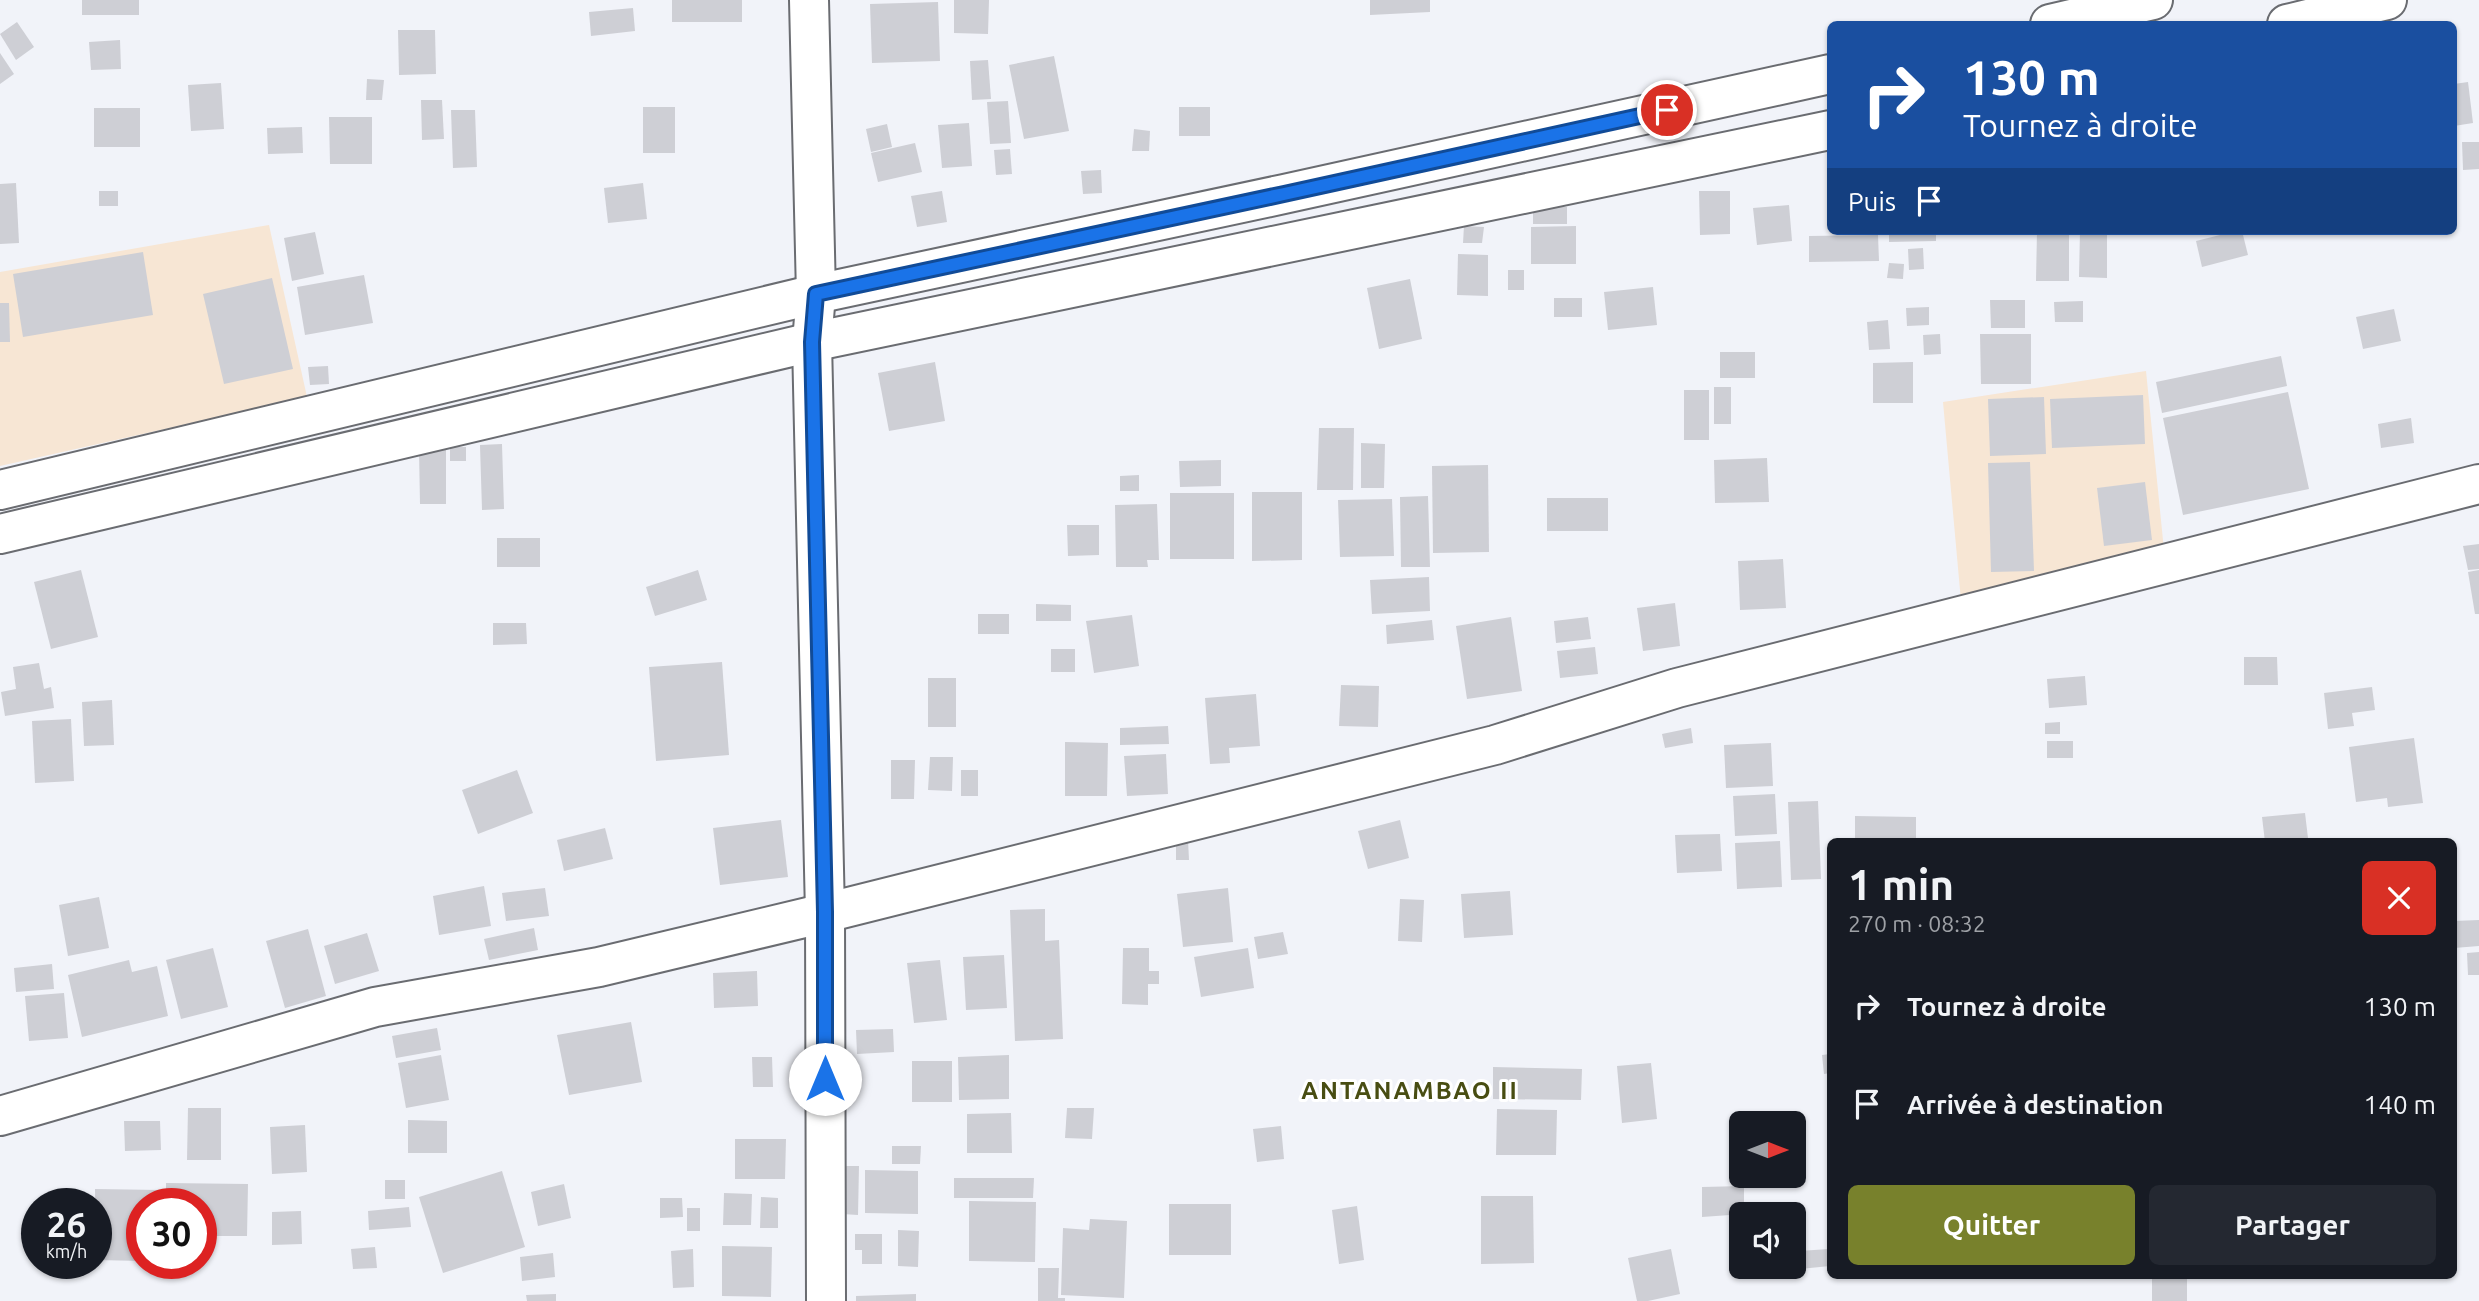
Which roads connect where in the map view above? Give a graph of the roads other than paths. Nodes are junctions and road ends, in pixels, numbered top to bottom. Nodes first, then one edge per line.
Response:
1 (809, 0) edge
2 (2153, 0) edge
3 (2387, 0) edge
4 (2063, 21) edge
5 (2300, 21) edge
6 (1827, 75) edge
7 (1827, 131) edge
8 (816, 294) junction
9 (812, 342) junction
10 (2479, 484) edge
11 (0, 490) edge
12 (0, 534) edge
13 (825, 912) junction
14 (0, 1116) edge
15 (826, 1301) edge

1 - 8 street
2 - 4 street
3 - 5 street
6 - 8 street
7 - 9 street
8 - 9 street
8 - 11 street
9 - 12 street
9 - 13 street
10 - 13 street
13 - 14 street
13 - 15 street

